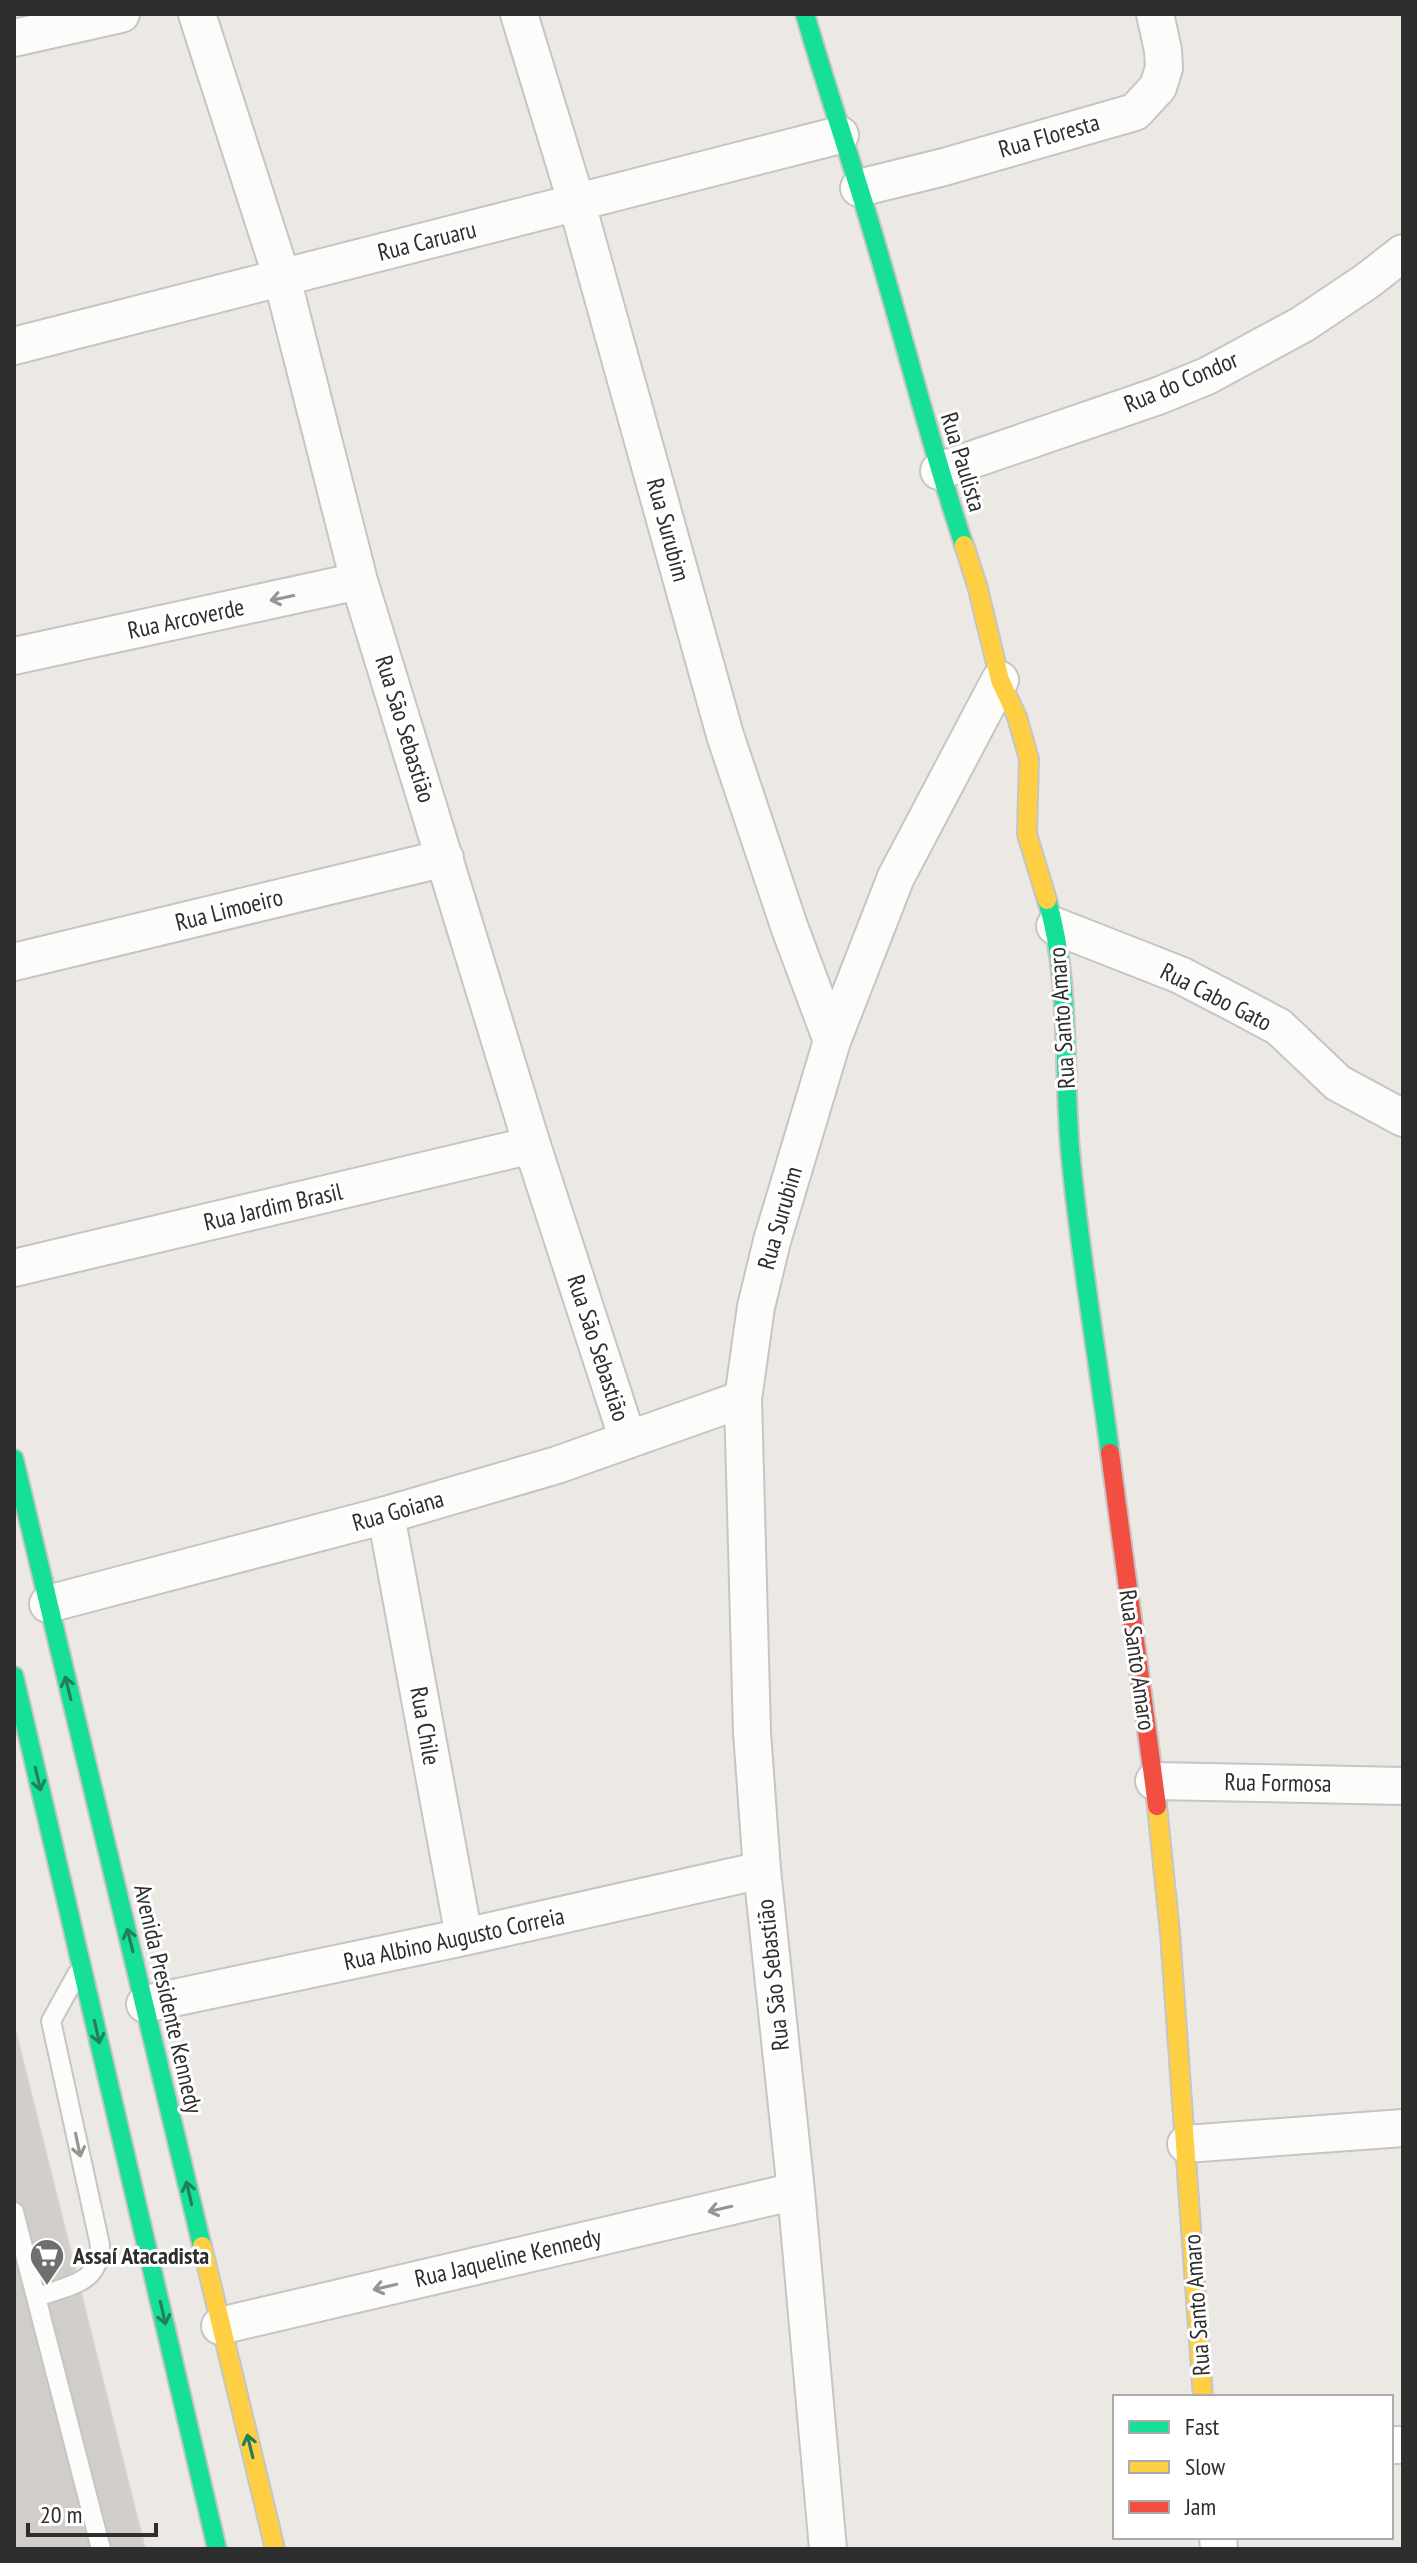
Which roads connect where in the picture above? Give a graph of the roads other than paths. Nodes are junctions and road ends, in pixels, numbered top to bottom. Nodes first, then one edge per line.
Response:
1 (121, 14) edge
2 (197, 14) edge
3 (519, 14) edge
4 (805, 14) edge
5 (1155, 14) edge
6 (14, 38) edge
7 (840, 135) junction
8 (859, 188) junction
9 (577, 204) junction
10 (1403, 253) edge
11 (282, 278) junction
12 (14, 346) edge
13 (939, 471) junction
14 (359, 581) junction
15 (14, 656) edge
16 (1000, 680) junction
17 (445, 858) junction
18 (1055, 926) junction
19 (14, 962) edge
20 (832, 1041) junction
21 (1403, 1118) edge
22 (532, 1145) junction
23 (14, 1268) edge
24 (743, 1399) junction
25 (628, 1440) junction
26 (14, 1459) edge
27 (386, 1515) junction
28 (48, 1604) junction
29 (14, 1676) edge
30 (1154, 1781) junction
31 (1403, 1786) edge
32 (762, 1870) junction
33 (464, 1937) junction
34 (82, 1965) junction
35 (145, 2004) junction
36 (1403, 2128) edge
37 (1186, 2144) junction
38 (796, 2191) junction
39 (14, 2212) edge
40 (38, 2297) junction
41 (220, 2326) junction
42 (1203, 2395) edge
43 (819, 2547) edge
44 (101, 2549) edge
45 (217, 2549) edge
46 (275, 2549) edge

1 - 6 street
2 - 11 street, Rua São Sebastião
3 - 9 street, Rua Surubim
4 - 7 street, Rua Paulista
5 - 8 street, Rua Floresta
7 - 8 street, Rua Paulista
7 - 9 street, Rua Caruaru
8 - 13 street, Rua Paulista
9 - 11 street, Rua Caruaru
9 - 20 street, Rua Surubim
10 - 13 street, Rua do Condor
11 - 12 street, Rua Caruaru
11 - 14 street, Rua São Sebastião
13 - 16 street, Rua Paulista
14 -> 15 street, Rua Arcoverde
14 - 17 street, Rua São Sebastião
16 - 18 street, Rua Paulista
16 - 20 street, Rua Surubim
17 - 19 street, Rua Limoeiro
17 - 22 street, Rua São Sebastião
18 - 21 street, Rua Cabo Gato
18 - 30 street, Rua Santo Amaro
20 - 24 street, Rua Surubim
22 - 23 street, Rua Jardim Brasil
22 - 25 street, Rua São Sebastião
24 - 25 street, Rua Goiana
24 - 32 street, Rua São Sebastião
25 - 27 street, Rua Goiana
26 - 28 street, Avenida Presidente Kennedy
27 - 28 street, Rua Goiana
27 - 33 street, Rua Chile
35 -> 28 street, Avenida Presidente Kennedy
29 -> 34 street
30 - 31 street, Rua Formosa
30 - 37 street, Rua Santo Amaro
32 - 33 street, Rua Albino Augusto Correia
32 - 38 street, Rua São Sebastião
33 - 35 street, Rua Albino Augusto Correia
34 -> 40 lane
34 -> 45 street
41 -> 35 street, Avenida Presidente Kennedy
36 - 37 street
37 - 42 street, Rua Santo Amaro
38 -> 41 street, Rua Jaqueline Kennedy
38 - 43 street, Rua São Sebastião
39 - 40 lane
40 - 44 lane
46 -> 41 street, Avenida Presidente Kennedy

